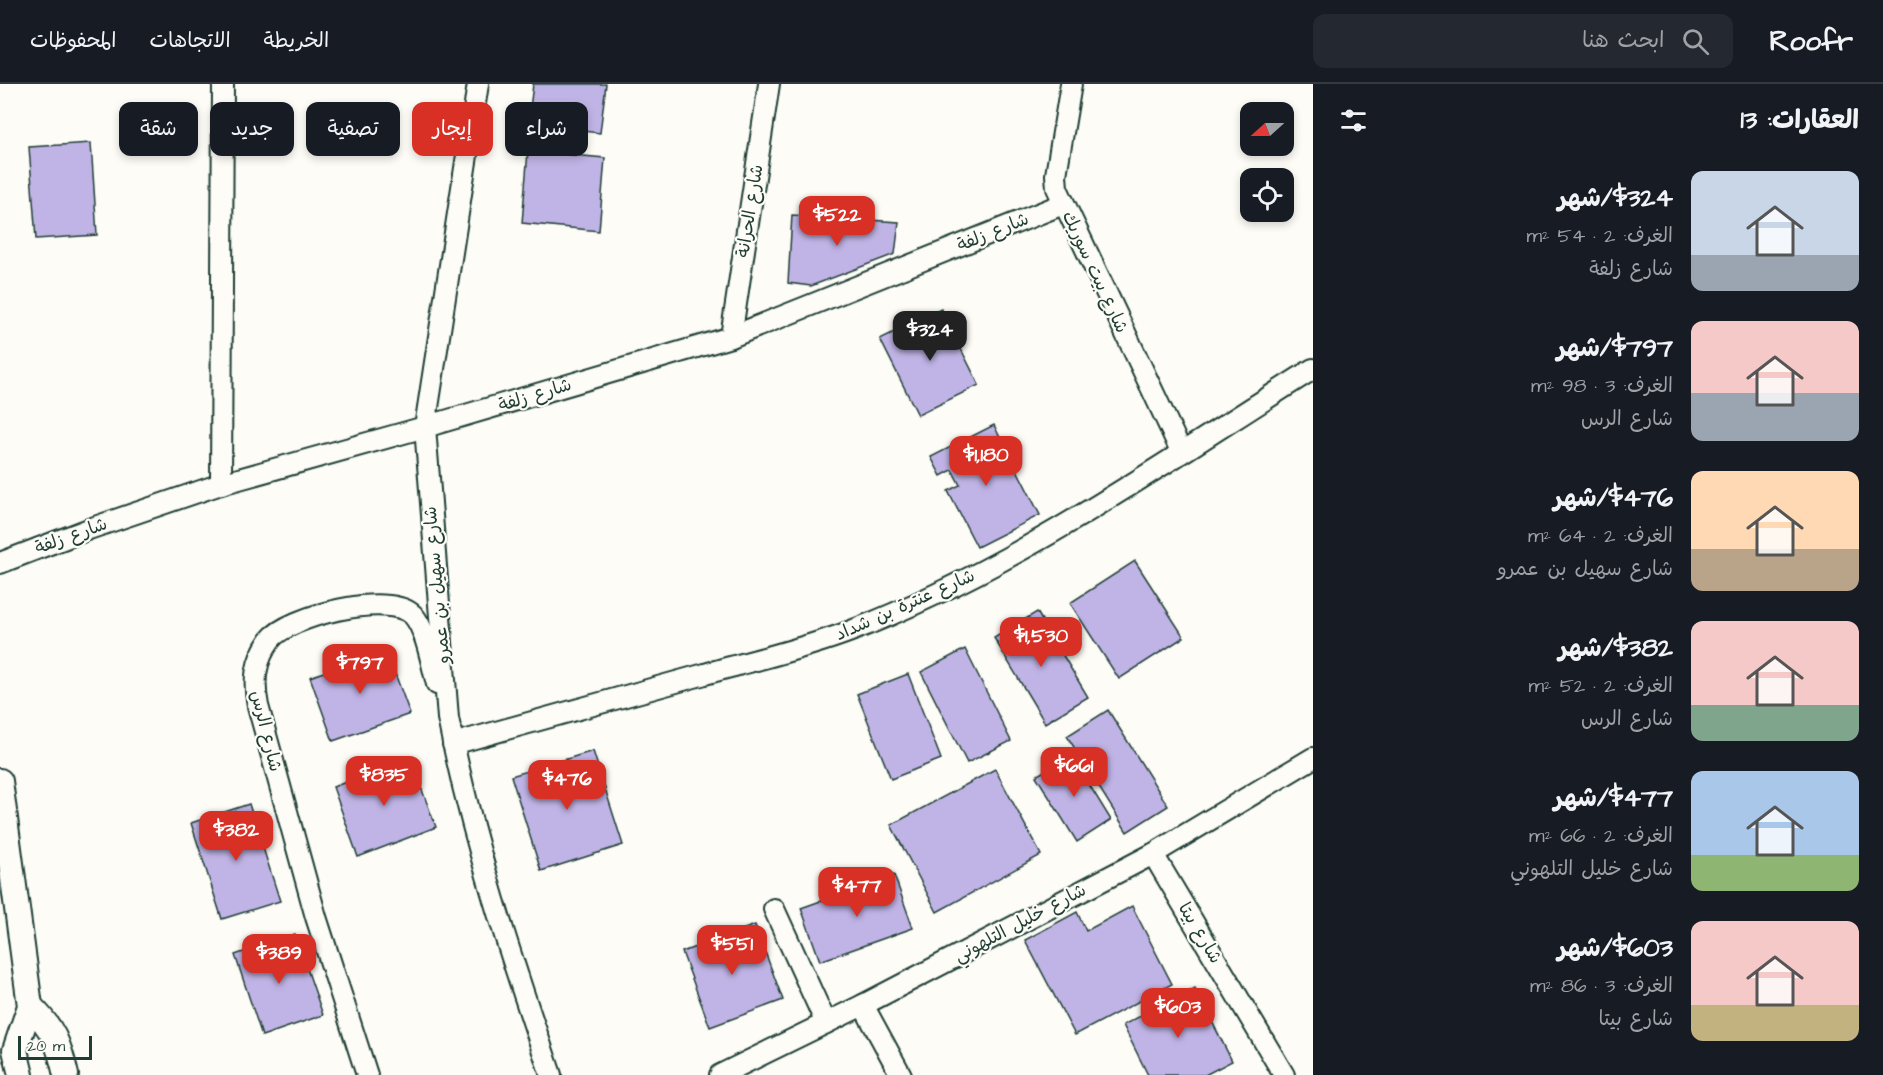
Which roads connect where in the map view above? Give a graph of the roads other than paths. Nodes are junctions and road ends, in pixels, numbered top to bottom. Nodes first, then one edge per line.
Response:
1 (222, 84) edge
2 (477, 84) edge
3 (769, 84) edge
4 (1071, 84) edge
5 (1063, 204) junction
6 (731, 337) junction
7 (1313, 369) edge
8 (425, 428) junction
9 (1181, 451) junction
10 (221, 484) junction
11 (0, 563) edge
12 (448, 718) junction
13 (453, 744) junction
14 (1313, 758) edge
15 (0, 781) edge
16 (1153, 854) junction
17 (774, 909) dead end
18 (862, 1005) junction
19 (30, 1006) junction
20 (826, 1023) junction
21 (21, 1075) edge
22 (66, 1075) edge
23 (368, 1075) edge
24 (551, 1075) edge
25 (720, 1075) edge
26 (901, 1075) edge
27 (1284, 1075) edge

1 - 10 street
2 - 8 street, شارع سهيل بن عمرو
3 - 6 street, شارع الحرانة
4 - 5 street, شارع بيت سوريك
5 - 6 street, شارع زلفة
5 - 9 street, شارع بيت سوريك
6 - 8 street, شارع زلفة
7 - 9 street, شارع عنترة بن شداد
8 - 10 street, شارع زلفة
8 - 12 street, شارع سهيل بن عمرو
9 - 13 street, شارع عنترة بن شداد
10 - 11 street, شارع زلفة
12 - 13 street, شارع سهيل بن عمرو
12 - 23 street, شارع الرس
13 - 24 street, شارع سهيل بن عمرو
14 - 16 street, شارع خليل التلهوني
15 - 19 street
16 - 18 street, شارع خليل التلهوني
16 - 27 street, شارع بيتا
17 - 20 street
18 - 20 street, شارع خليل التلهوني
18 - 26 street
19 - 21 street
19 - 22 street
20 - 25 street, شارع خليل التلهوني

